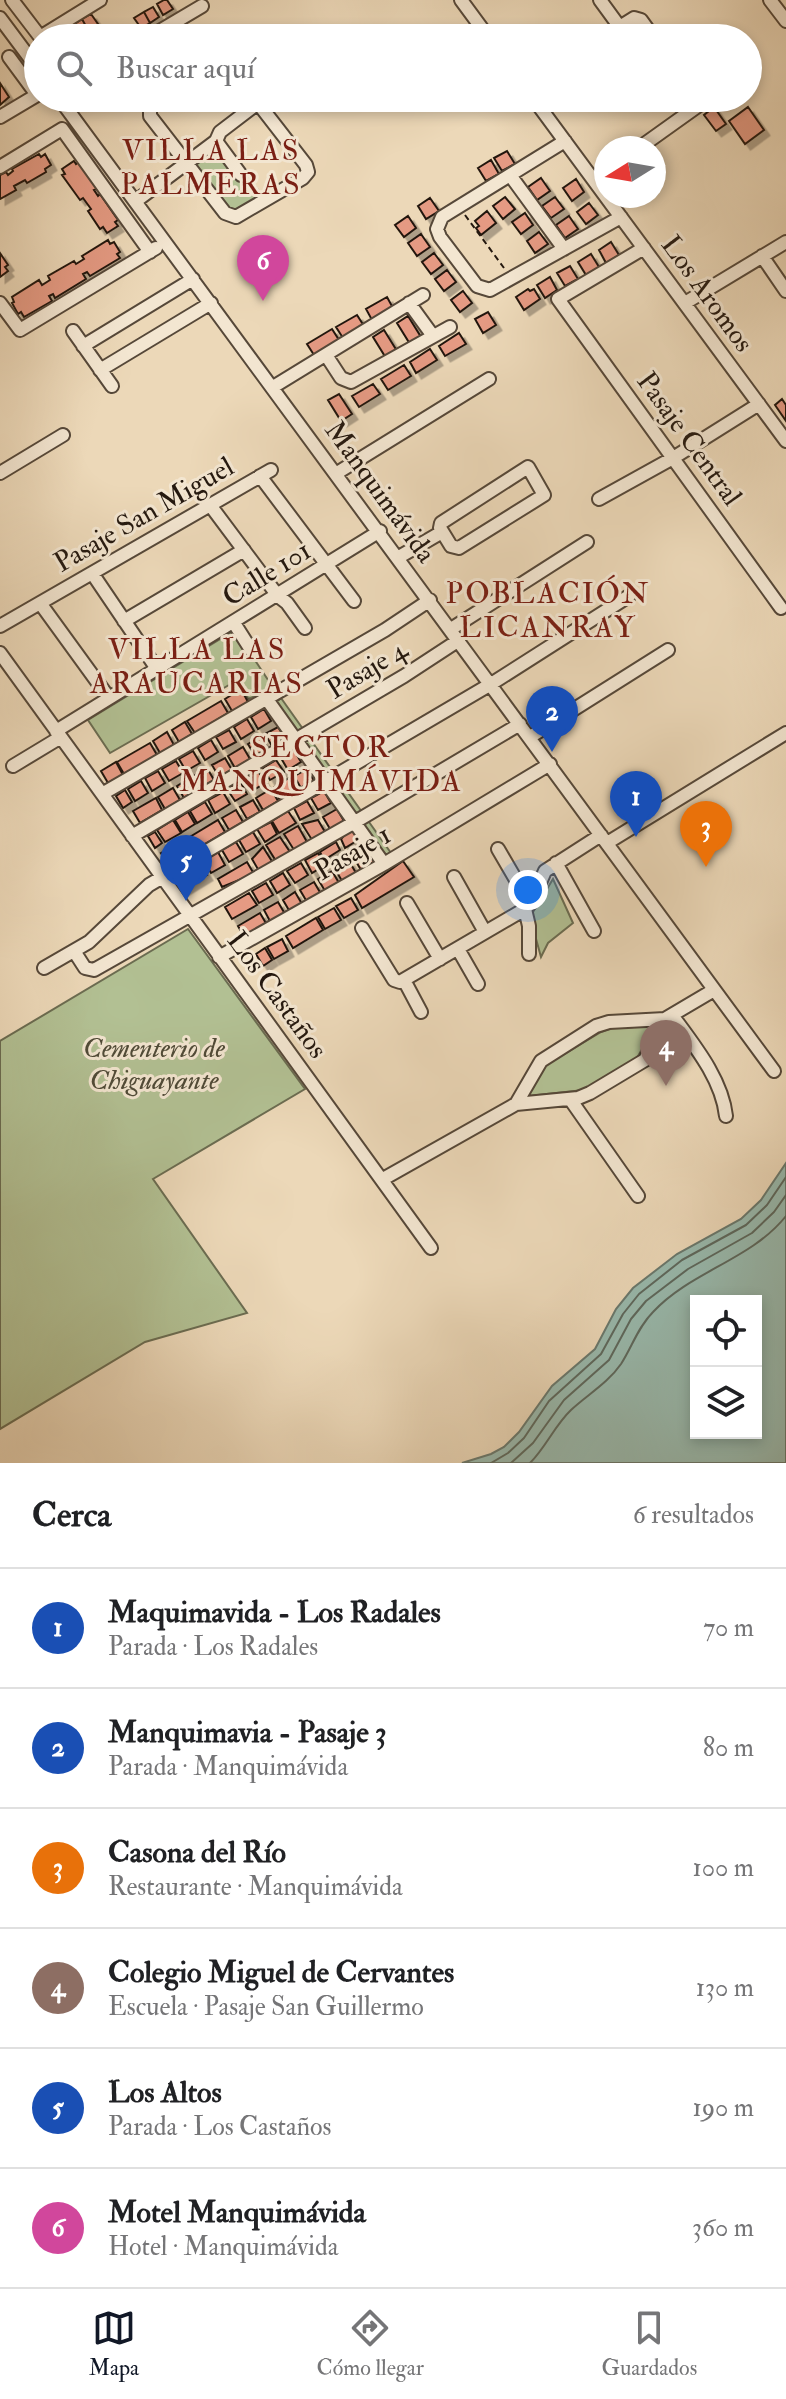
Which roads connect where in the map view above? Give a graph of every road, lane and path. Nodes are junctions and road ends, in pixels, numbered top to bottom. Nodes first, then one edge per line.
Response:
1 (12, 0) edge
2 (100, 0) edge
3 (461, 0) edge
4 (600, 0) edge
5 (770, 0) edge
6 (202, 6) dead end
7 (0, 18) edge
8 (786, 21) edge
9 (30, 24) edge
10 (61, 24) edge
11 (172, 24) edge
12 (479, 24) edge
13 (618, 24) edge
14 (623, 24) edge
15 (644, 24) edge
16 (24, 50) edge
17 (9, 57) dead end
18 (24, 77) edge
19 (24, 103) edge
20 (69, 112) edge
21 (150, 112) edge
22 (243, 112) edge
23 (265, 112) edge
24 (543, 112) edge
25 (686, 112) edge
26 (0, 117) edge
27 (655, 136) edge
28 (216, 141) junction
29 (565, 141) junction
30 (187, 163) junction
31 (0, 167) edge
32 (241, 175) dead end
33 (510, 175) junction
34 (594, 181) edge
35 (136, 201) junction
36 (459, 206) junction
37 (614, 208) edge
38 (621, 217) junction
39 (786, 242) edge
40 (168, 245) junction
41 (644, 248) junction
42 (564, 249) junction
43 (150, 252) junction
44 (762, 256) junction
45 (193, 279) junction
46 (512, 279) junction
47 (786, 291) edge
48 (423, 295) dead end
49 (0, 303) edge
50 (211, 303) junction
51 (409, 303) junction
52 (685, 303) junction
53 (450, 327) dead end
54 (73, 331) dead end
55 (433, 336) junction
56 (83, 346) junction
57 (326, 355) junction
58 (100, 370) junction
59 (489, 379) dead end
60 (112, 386) dead end
61 (273, 387) junction
62 (759, 404) junction
63 (63, 435) dead end
64 (786, 440) edge
65 (673, 458) junction
66 (0, 473) edge
67 (337, 473) junction
68 (599, 499) dead end
69 (210, 505) junction
70 (380, 531) junction
71 (442, 532) junction
72 (587, 542) dead end
73 (244, 550) junction
74 (399, 557) junction
75 (327, 565) junction
76 (92, 573) junction
77 (278, 596) junction
78 (629, 596) dead end
79 (430, 600) junction
80 (354, 601) dead end
81 (40, 603) junction
82 (781, 608) dead end
83 (124, 621) junction
84 (234, 623) junction
85 (0, 626) edge
86 (305, 628) dead end
87 (451, 629) junction
88 (459, 640) junction
89 (668, 650) dead end
90 (0, 653) edge
91 (253, 653) dead end
92 (157, 669) junction
93 (6, 673) edge
94 (491, 684) junction
95 (109, 698) junction
96 (266, 698) junction
97 (520, 724) junction
98 (786, 733) edge
99 (58, 734) junction
100 (530, 737) junction
101 (296, 740) junction
102 (550, 764) junction
103 (13, 766) dead end
104 (326, 781) junction
105 (102, 794) junction
106 (355, 822) junction
107 (132, 836) junction
108 (604, 839) junction
109 (498, 849) dead end
110 (556, 863) junction
111 (384, 864) junction
112 (162, 877) junction
113 (454, 877) dead end
114 (407, 903) dead end
115 (527, 907) junction
116 (191, 916) junction
117 (362, 928) dead end
118 (594, 931) dead end
119 (485, 932) junction
120 (458, 949) junction
121 (74, 951) junction
122 (529, 954) dead end
123 (219, 957) junction
124 (440, 959) junction
125 (44, 968) dead end
126 (400, 981) junction
127 (478, 984) dead end
128 (714, 990) junction
129 (421, 1012) dead end
130 (669, 1017) junction
131 (774, 1071) dead end
132 (570, 1099) junction
133 (516, 1104) junction
134 (726, 1116) dead end
135 (383, 1179) junction
136 (638, 1196) dead end
137 (431, 1248) dead end

1 - 9 street
2 - 10 street
3 - 12 street
4 - 13 street
5 - 8 street
6 - 11 street
7 - 16 street
14 - 15 street
17 - 18 street
19 - 26 street
20 - 35 street, Manquimávida
21 - 30 street
22 - 28 street
23 - 30 street
24 - 29 street, Los Aromos
25 - 27 street
28 - 30 street
28 - 32 street
29 - 33 street
29 - 34 street, Los Aromos
30 - 35 street
31 - 43 street
33 - 36 street
33 - 42 street
35 - 40 street, Manquimávida
36 - 46 path
36 - 46 street
37 - 38 street, Los Aromos
38 - 41 street, Los Aromos
38 - 42 street
39 - 44 street
40 - 43 street
40 - 45 street, Manquimávida
41 - 52 street, Los Aromos
41 - 65 street, Pasaje Central
42 - 46 street
43 - 49 street
44 - 47 street
44 - 52 street
45 - 50 street, Manquimávida
45 - 56 street
48 - 51 street
50 - 58 street
50 - 61 street, Manquimávida
51 - 55 street
51 - 57 street
52 - 62 street, Los Aromos
53 - 55 street
54 - 56 street
55 - 57 street
56 - 58 street
57 - 61 street
58 - 60 street
59 - 67 street
61 - 67 street, Manquimávida
62 - 64 street, Los Aromos
62 - 65 street
63 - 66 street
65 - 68 street
65 - 82 street, Pasaje Central
67 - 70 street, Manquimávida
69 - 73 street
69 - 75 street, Pasaje San Miguel
69 - 76 street, Pasaje San Miguel
70 - 74 street, Manquimávida
70 - 75 street, Calle 101
71 - 71 street
71 - 74 street
72 - 87 street
73 - 77 street
73 - 83 street
74 - 79 street, Manquimávida
75 - 77 street, Calle 101
75 - 80 street
76 - 81 street, Pasaje San Miguel
76 - 83 street
77 - 84 street, Calle 101
77 - 86 street
78 - 94 street
79 - 87 street, Manquimávida
79 - 96 street
81 - 85 street, Pasaje San Miguel
81 - 95 street
83 - 92 street
84 - 91 street
84 - 92 street, Calle 101
87 - 88 street, Manquimávida
88 - 94 street, Manquimávida
88 - 101 street, Pasaje 4
89 - 100 street
90 - 93 street, Los Castaños
92 - 95 street, Calle 101
93 - 99 street, Los Castaños
94 - 97 street, Manquimávida
94 - 104 street
95 - 99 street, Calle 101
96 - 101 street
96 - 105 street
97 - 100 street, Manquimávida
97 - 106 street
98 - 108 street
99 - 103 street, Calle 101
99 - 105 street, Los Castaños
100 - 102 street, Manquimávida
101 - 104 street
101 - 107 street, Pasaje 4
102 - 108 street, Manquimávida
102 - 111 street, Pasaje 1
104 - 106 street
104 - 112 street
105 - 107 street, Los Castaños
106 - 111 street
106 - 116 street
107 - 112 street, Los Castaños
108 - 110 street
108 - 128 street, Manquimávida
109 - 115 street
110 - 115 street
110 - 118 street
111 - 123 street, Pasaje 1
112 - 116 street, Los Castaños
112 - 121 street
113 - 119 street
114 - 124 street
115 - 119 street
115 - 122 street
116 - 121 street
116 - 123 street, Los Castaños
117 - 126 street
119 - 120 street
120 - 124 street
120 - 127 street
121 - 125 street
123 - 135 street, Los Castaños
124 - 126 street
126 - 129 street
128 - 130 street
128 - 131 street, Manquimávida
130 - 132 street
130 - 133 street
130 - 134 street
132 - 133 street
132 - 136 street
133 - 135 street
135 - 137 street, Los Castaños

